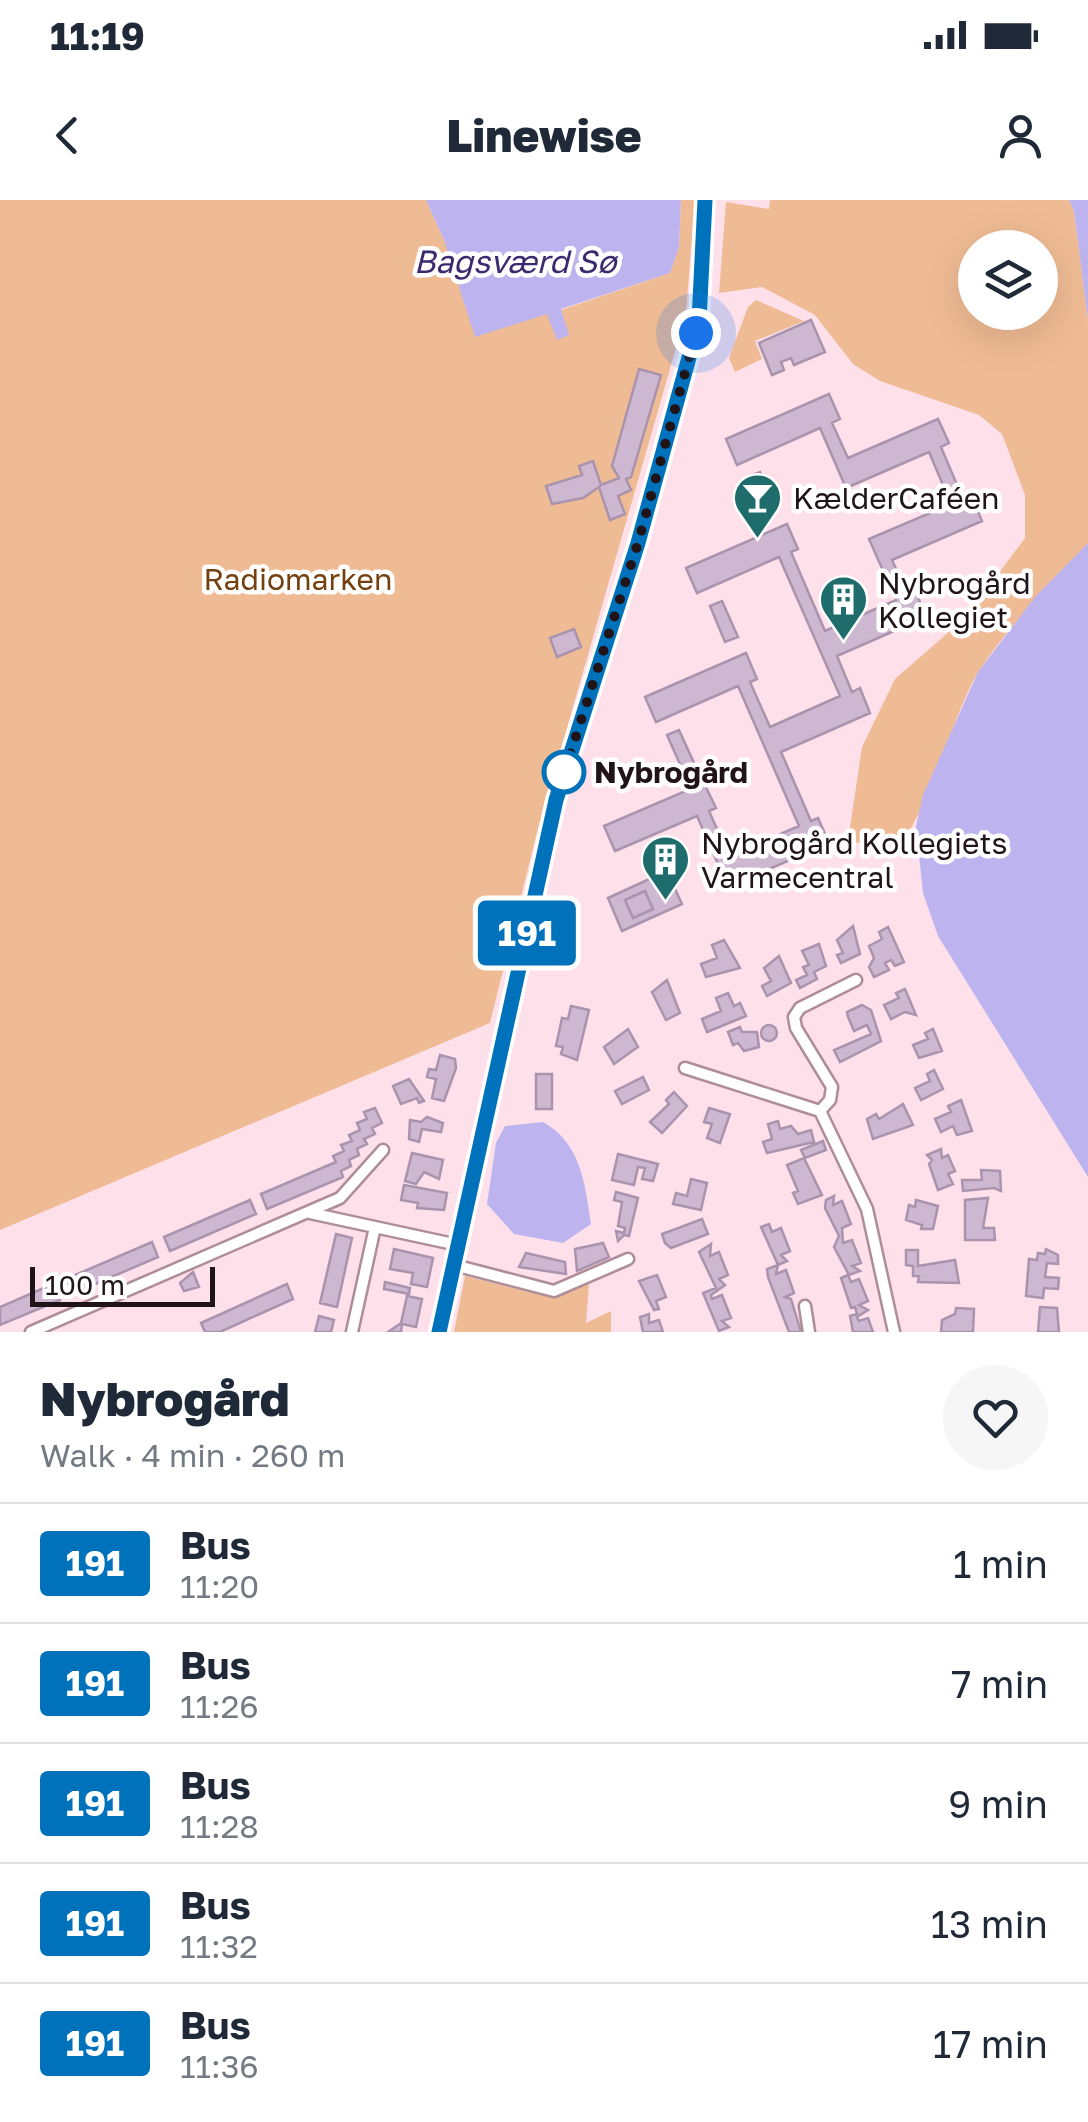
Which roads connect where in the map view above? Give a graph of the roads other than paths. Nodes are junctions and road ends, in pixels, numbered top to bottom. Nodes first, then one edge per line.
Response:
1 (705, 200) edge
2 (856, 980) dead end
3 (685, 1068) dead end
4 (820, 1111) junction
5 (383, 1150) dead end
6 (310, 1213) junction
7 (375, 1227) junction
8 (458, 1244) junction
9 (628, 1259) dead end
10 (454, 1264) junction
11 (805, 1306) dead end
12 (31, 1332) edge
13 (352, 1332) edge
14 (439, 1332) edge
15 (808, 1332) edge
16 (894, 1332) edge

1 - 8 street
2 - 4 street
3 - 4 street
4 - 16 street
5 - 6 street
6 - 7 street
6 - 12 street
7 - 8 street
7 - 13 street
8 - 10 street
9 - 10 street
10 - 14 street
11 - 15 street

